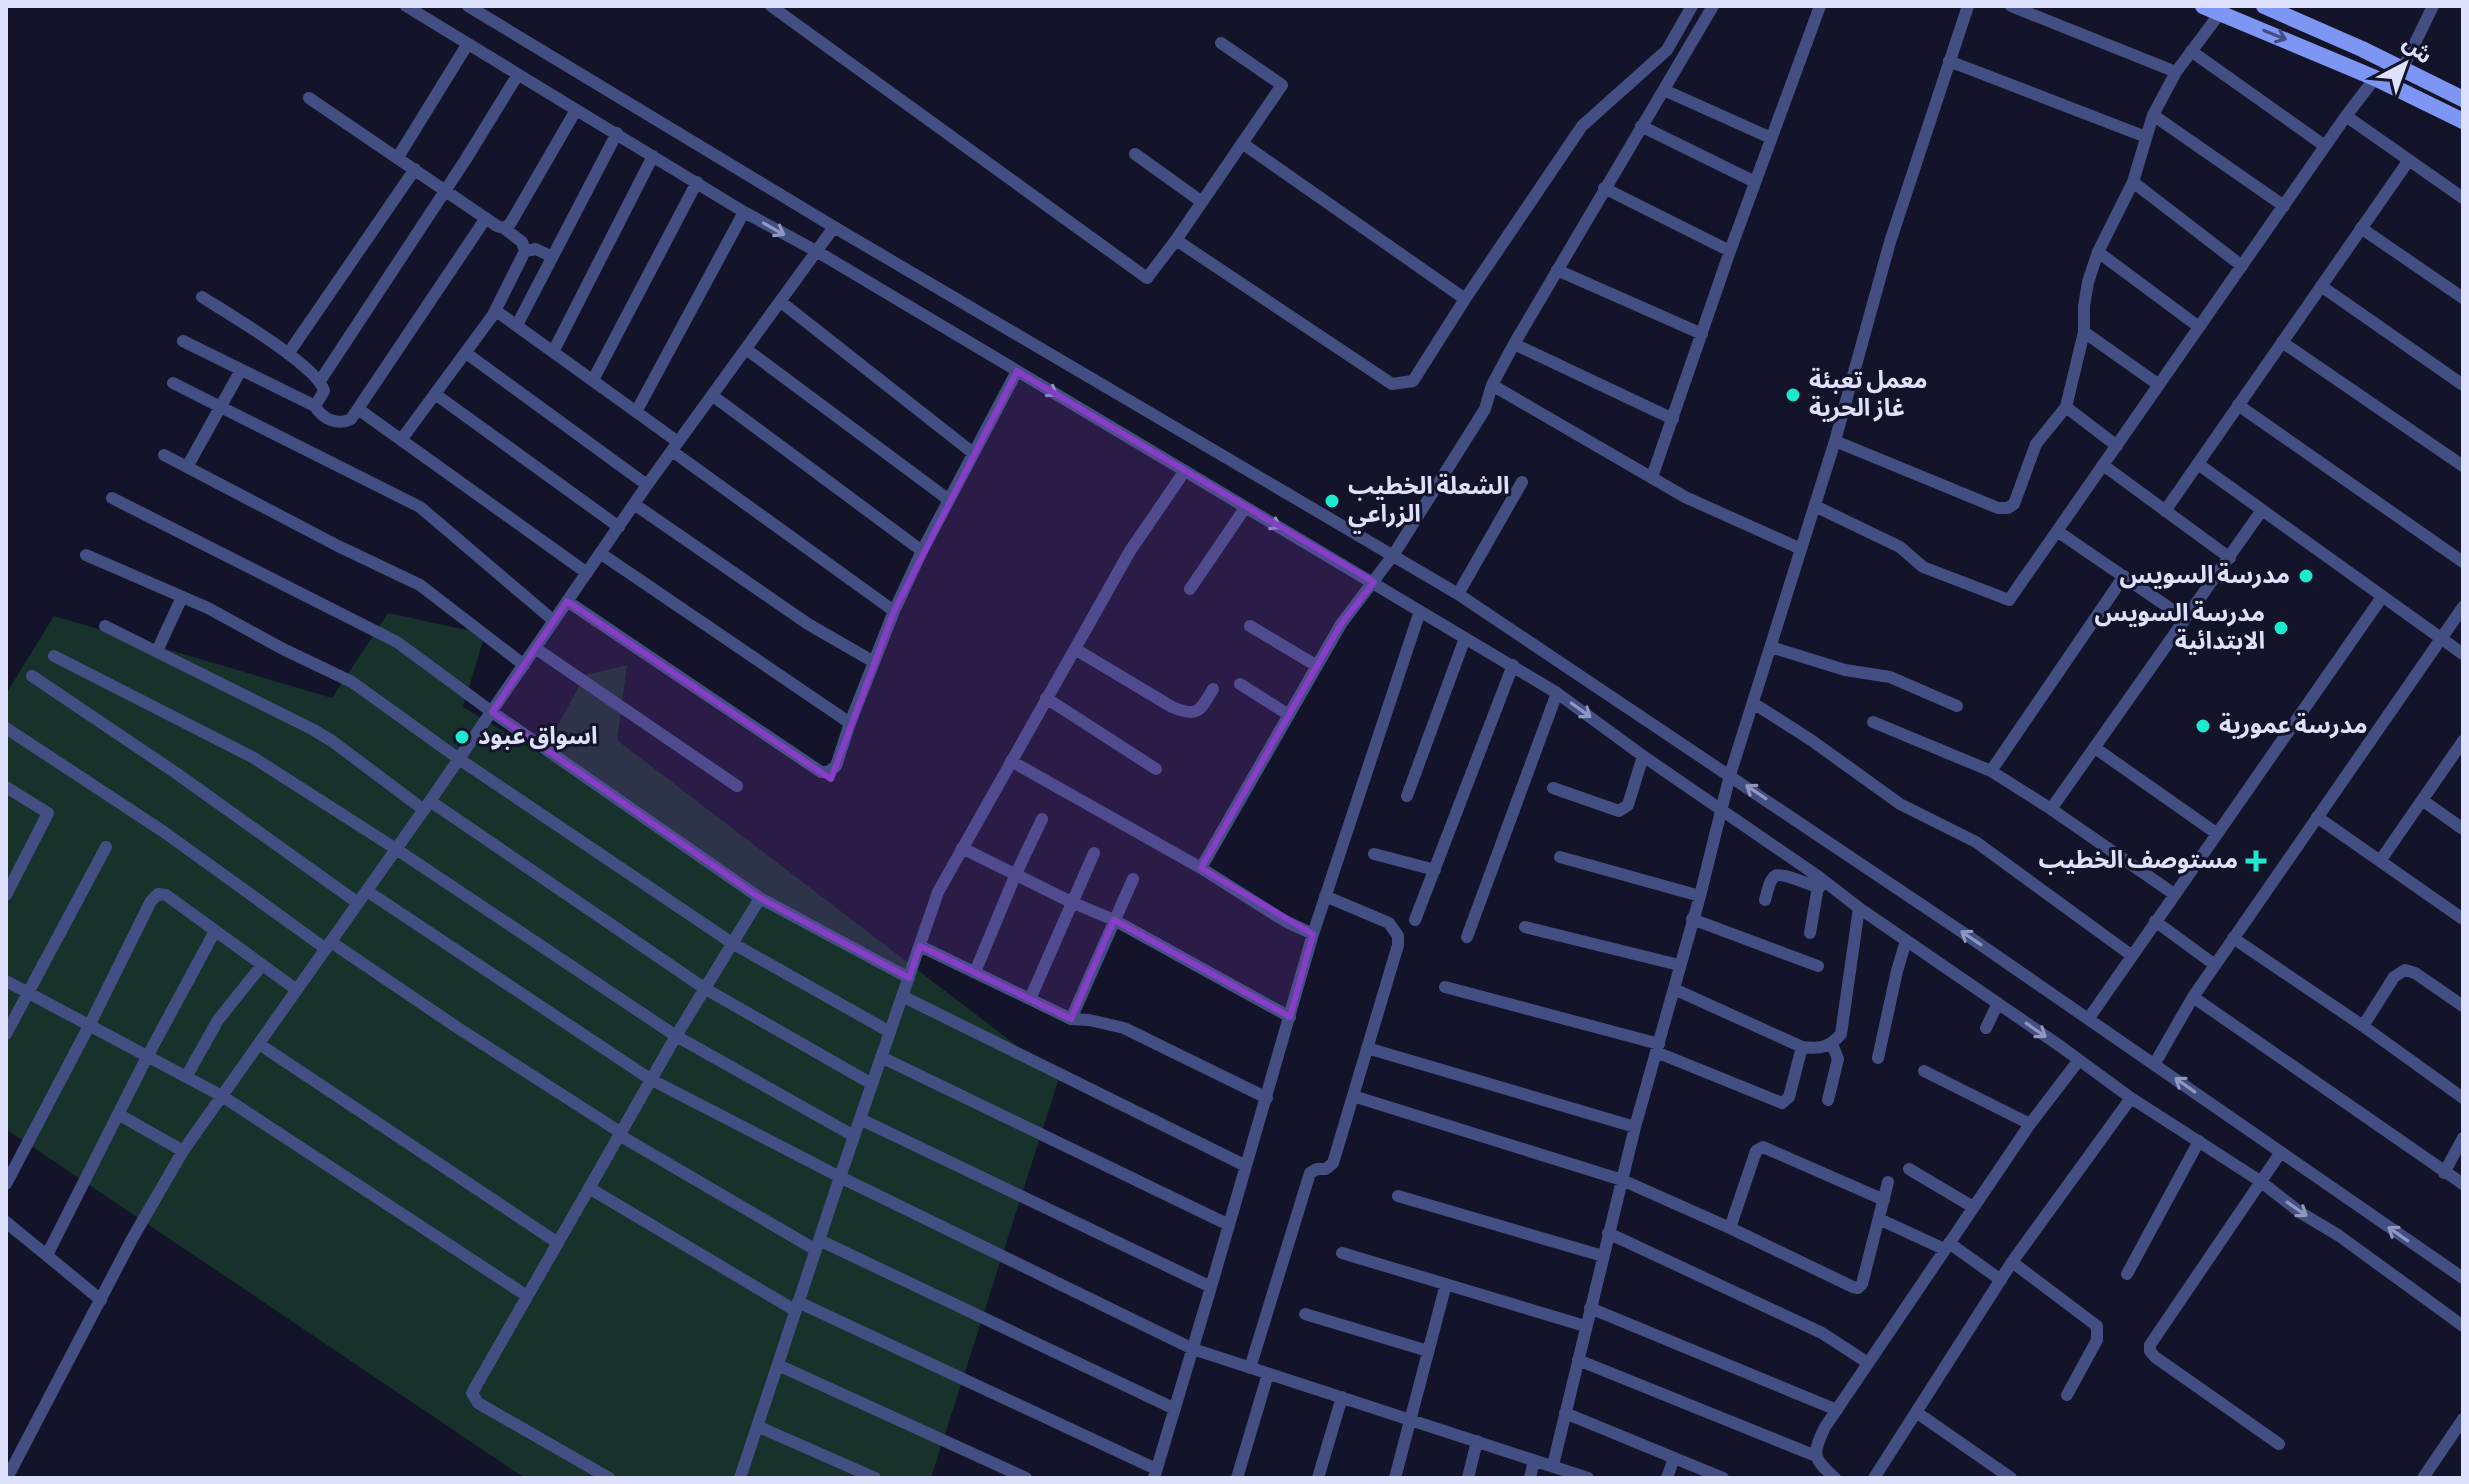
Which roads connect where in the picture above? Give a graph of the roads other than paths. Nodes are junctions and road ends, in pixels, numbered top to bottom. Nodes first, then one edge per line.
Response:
1 (406, 6) edge
2 (468, 6) edge
3 (771, 6) edge
4 (1692, 6) edge
5 (1713, 6) edge
6 (1820, 6) edge
7 (1968, 6) edge
8 (2011, 6) edge
9 (2203, 6) edge
10 (2264, 6) edge
11 (2433, 6) edge
12 (2220, 13) junction
13 (1221, 43) dead end
14 (467, 45) junction
15 (2191, 51) junction
16 (1949, 61) junction
17 (2402, 70) junction
18 (2176, 72) junction
19 (517, 76) junction
20 (2375, 78) junction
21 (1664, 90) junction
22 (309, 98) dead end
23 (2463, 99) edge
24 (576, 110) junction
25 (2153, 115) junction
26 (2346, 116) junction
27 (2463, 121) edge
28 (1641, 126) junction
29 (617, 133) junction
30 (2146, 137) junction
31 (1771, 138) junction
32 (1242, 143) junction
33 (2325, 146) junction
34 (1135, 154) dead end
35 (653, 156) junction
36 (398, 157) junction
37 (2409, 160) junction
38 (415, 169) junction
39 (697, 182) junction
40 (1755, 182) junction
41 (2133, 182) junction
42 (1604, 188) junction
43 (446, 190) junction
44 (2463, 198) edge
45 (1202, 202) junction
46 (2284, 206) junction
47 (744, 212) junction
48 (486, 218) junction
49 (834, 227) junction
50 (504, 228) junction
51 (2361, 228) junction
52 (1176, 240) junction
53 (525, 251) junction
54 (1730, 251) junction
55 (818, 252) junction
56 (2098, 252) junction
57 (552, 257) junction
58 (2242, 266) junction
59 (1557, 270) junction
60 (2321, 286) junction
61 (202, 297) dead end
62 (2463, 298) edge
63 (1465, 299) junction
64 (781, 302) junction
65 (493, 315) junction
66 (517, 325) junction
67 (2199, 327) junction
68 (2084, 332) junction
69 (1702, 334) junction
70 (183, 341) dead end
71 (2282, 342) junction
72 (1514, 344) junction
73 (746, 349) junction
74 (553, 352) junction
75 (466, 353) junction
76 (288, 354) junction
77 (241, 370) junction
78 (1017, 371) junction
79 (593, 380) junction
80 (320, 381) junction
81 (173, 383) dead end
82 (1492, 385) junction
83 (2159, 385) junction
84 (2463, 385) edge
85 (435, 394) junction
86 (713, 396) junction
87 (2238, 405) junction
88 (315, 406) junction
89 (2066, 407) junction
90 (222, 408) junction
91 (358, 409) junction
92 (636, 412) junction
93 (1673, 419) junction
94 (401, 440) junction
95 (1835, 441) junction
96 (2117, 446) junction
97 (675, 447) junction
98 (973, 453) junction
99 (164, 455) dead end
100 (2198, 464) junction
101 (2103, 465) junction
102 (2463, 466) edge
103 (187, 467) junction
104 (1184, 472) junction
105 (1652, 477) junction
106 (1522, 482) dead end
107 (647, 485) junction
108 (112, 498) dead end
109 (949, 500) junction
110 (634, 504) junction
111 (1815, 506) junction
112 (1245, 508) junction
113 (2262, 510) junction
114 (2165, 511) junction
115 (619, 527) junction
116 (2057, 531) junction
117 (1801, 549) junction
118 (922, 551) junction
119 (600, 553) junction
120 (1394, 554) junction
121 (86, 555) dead end
122 (2230, 558) junction
123 (2463, 562) edge
124 (587, 573) junction
125 (2124, 576) junction
126 (1374, 582) junction
127 (1190, 589) dead end
128 (1458, 594) junction
129 (182, 597) junction
130 (2382, 597) junction
131 (567, 601) junction
132 (2463, 607) edge
133 (894, 611) junction
134 (1420, 611) junction
135 (2184, 618) junction
136 (554, 621) junction
137 (105, 626) dead end
138 (1250, 626) dead end
139 (1465, 638) junction
140 (2441, 639) junction
141 (1771, 647) junction
142 (535, 648) junction
143 (1075, 649) junction
144 (157, 651) junction
145 (2463, 654) edge
146 (54, 656) dead end
147 (874, 662) junction
148 (524, 665) junction
149 (1513, 665) junction
150 (1317, 666) junction
151 (32, 676) dead end
152 (1240, 684) dead end
153 (1213, 689) dead end
154 (1557, 693) junction
155 (1046, 698) junction
156 (1753, 703) junction
157 (1957, 706) dead end
158 (492, 712) junction
159 (1289, 715) junction
160 (1873, 722) dead end
161 (850, 723) junction
162 (6, 728) edge
163 (2463, 741) edge
164 (2095, 748) junction
165 (1643, 756) junction
166 (459, 759) junction
167 (1011, 761) junction
168 (1156, 769) dead end
169 (1991, 771) junction
170 (1730, 775) junction
171 (737, 786) dead end
172 (6, 787) edge
173 (1553, 788) dead end
174 (1407, 796) dead end
175 (2422, 800) junction
176 (427, 806) junction
177 (1720, 808) junction
178 (2051, 809) junction
179 (2317, 817) junction
180 (1042, 819) dead end
181 (2463, 829) edge
182 (2216, 833) junction
183 (106, 847) dead end
184 (962, 848) junction
185 (396, 849) junction
186 (1094, 853) dead end
187 (1374, 854) dead end
188 (1560, 857) dead end
189 (2380, 861) junction
190 (1201, 868) junction
191 (1435, 870) junction
192 (1015, 876) junction
193 (1133, 879) dead end
194 (1819, 883) junction
195 (367, 891) junction
196 (2174, 894) junction
197 (6, 895) edge
198 (1325, 896) junction
199 (1700, 896) junction
200 (760, 898) junction
201 (1765, 900) dead end
202 (1071, 902) junction
203 (358, 903) junction
204 (1859, 908) junction
205 (1692, 919) junction
206 (2463, 919) edge
207 (1114, 920) junction
208 (1415, 920) dead end
209 (2155, 921) junction
210 (1525, 927) dead end
211 (215, 931) junction
212 (1810, 933) dead end
213 (1313, 934) junction
214 (1467, 937) dead end
215 (2233, 938) junction
216 (1906, 941) junction
217 (732, 943) junction
218 (329, 945) junction
219 (920, 946) junction
220 (2131, 955) junction
221 (262, 965) junction
222 (1679, 965) junction
223 (2215, 965) junction
224 (1818, 966) dead end
225 (975, 972) junction
226 (909, 978) junction
227 (6, 981) edge
228 (1445, 987) dead end
229 (704, 988) junction
230 (1674, 989) junction
231 (297, 990) junction
232 (28, 993) junction
233 (902, 996) junction
234 (2193, 997) junction
235 (1030, 999) junction
236 (1998, 1003) junction
237 (2463, 1006) edge
238 (1290, 1017) junction
239 (2089, 1018) junction
240 (1071, 1019) junction
241 (89, 1026) junction
242 (2363, 1026) junction
243 (1986, 1028) dead end
244 (890, 1032) junction
245 (6, 1034) edge
246 (676, 1036) junction
247 (259, 1044) junction
248 (1832, 1044) junction
249 (1802, 1047) junction
250 (1367, 1048) junction
251 (1657, 1048) junction
252 (147, 1057) junction
253 (881, 1057) junction
254 (1878, 1058) dead end
255 (2079, 1060) junction
256 (2155, 1063) junction
257 (1924, 1071) dead end
258 (186, 1077) junction
259 (650, 1079) junction
260 (872, 1084) junction
261 (222, 1096) junction
262 (1353, 1096) junction
263 (1267, 1098) junction
264 (2131, 1098) junction
265 (2463, 1098) edge
266 (1828, 1100) dead end
267 (118, 1114) junction
268 (860, 1119) junction
269 (2030, 1124) junction
270 (1635, 1127) junction
271 (619, 1134) junction
272 (854, 1136) junction
273 (2463, 1138) edge
274 (2199, 1141) junction
275 (183, 1151) junction
276 (2281, 1152) junction
277 (1246, 1166) junction
278 (1909, 1169) dead end
279 (2444, 1173) junction
280 (840, 1177) junction
281 (1622, 1180) junction
282 (2260, 1181) junction
283 (1888, 1182) dead end
284 (6, 1184) edge
285 (2463, 1184) edge
286 (589, 1188) junction
287 (1398, 1196) dead end
288 (1884, 1200) junction
289 (1973, 1207) junction
290 (1879, 1219) junction
291 (6, 1222) edge
292 (1229, 1225) junction
293 (1730, 1228) junction
294 (1608, 1233) junction
295 (558, 1243) junction
296 (818, 1245) junction
297 (1947, 1246) junction
298 (1342, 1253) dead end
299 (47, 1255) junction
300 (1603, 1256) junction
301 (2012, 1262) junction
302 (2127, 1274) dead end
303 (2463, 1278) edge
304 (2001, 1280) junction
305 (1446, 1284) junction
306 (1211, 1287) junction
307 (527, 1296) junction
308 (101, 1300) junction
309 (797, 1307) junction
310 (1590, 1308) junction
311 (1305, 1314) dead end
312 (1585, 1326) junction
313 (2463, 1326) edge
314 (1193, 1349) junction
315 (1428, 1351) junction
316 (1578, 1360) junction
317 (1868, 1363) junction
318 (778, 1365) junction
319 (1250, 1368) junction
320 (1268, 1374) junction
321 (2067, 1395) dead end
322 (1342, 1397) junction
323 (1175, 1409) junction
324 (1837, 1410) junction
325 (1916, 1412) junction
326 (1565, 1413) junction
327 (1410, 1419) junction
328 (2463, 1419) edge
329 (757, 1426) junction
330 (1477, 1441) junction
331 (2279, 1444) dead end
332 (1674, 1458) junction
333 (1534, 1460) junction
334 (1817, 1460) junction
335 (1553, 1465) junction
336 (588, 1472) edge
337 (1155, 1474) edge
338 (1582, 1477) edge
339 (7, 1478) edge
340 (609, 1478) edge
341 (740, 1478) edge
342 (875, 1478) edge
343 (1026, 1478) edge
344 (1237, 1478) edge
345 (1318, 1478) edge
346 (1395, 1478) edge
347 (1468, 1478) edge
348 (1530, 1478) edge
349 (1667, 1478) edge
350 (1723, 1478) edge
351 (1811, 1478) edge
352 (1835, 1478) edge
353 (1874, 1478) edge
354 (2011, 1478) edge
355 (2423, 1478) edge

1 - 14 street
2 - 49 street
3 - 52 street
4 - 63 street
5 - 21 street
6 - 31 street
7 - 16 street
8 - 18 street
9 - 12 main road
10 - 17 main road
11 - 17 street
12 - 15 street
12 -> 20 main road
13 - 32 street
14 - 19 street
14 - 36 street
15 - 18 street
15 - 33 street
16 - 30 street
16 - 95 street
17 - 23 main road
18 - 25 street
19 - 24 street
19 - 43 street
20 - 26 street
20 - 27 main road
21 - 28 street
21 - 31 street
22 - 36 street
24 - 29 street
24 - 50 street
25 - 30 street
25 - 46 street
26 - 33 street
26 - 37 street
28 - 40 street
28 - 42 street
29 - 35 street
29 - 57 street
30 - 41 street
31 - 40 street
32 - 45 street
32 - 63 street
33 - 46 street
34 - 45 street
35 - 39 street
35 - 74 street
36 - 38 street
37 - 44 street
37 - 51 street
38 - 43 street
38 - 76 street
39 - 47 street
39 - 79 street
40 - 54 street
41 - 56 street
41 - 58 street
42 - 54 street
42 - 59 street
43 - 48 street
43 - 80 street
45 - 52 street
46 - 58 street
47 -> 55 street
47 - 92 street
48 - 50 street
48 - 91 street
49 - 55 street
49 - 120 street
50 - 53 street
51 - 60 street
51 - 62 street
52 - 63 street
53 - 57 street
53 - 65 street
54 - 69 street
55 - 64 street
55 - 78 street
56 - 67 street
56 - 68 street
57 - 66 street
58 - 67 street
59 - 69 street
59 - 72 street
60 - 71 street
60 - 84 street
61 - 76 street
64 - 73 street
64 - 98 street
65 - 66 street
65 - 75 street
66 - 74 street
67 - 83 street
68 - 83 street
68 - 89 street
69 - 93 street
70 - 77 street
71 - 87 street
71 - 102 street
72 - 82 street
72 - 93 street
73 - 86 street
73 - 109 street
74 - 79 street
75 - 85 street
75 - 107 street
76 - 80 street
77 - 88 street
77 - 90 street
78 - 98 street
78 -> 104 street
79 - 92 street
80 - 88 street
81 - 90 street
82 - 105 street
82 - 120 street
83 - 96 street
85 - 94 street
85 - 115 street
86 - 97 street
86 - 118 street
87 - 100 street
87 - 123 street
88 - 91 street
89 - 95 street
89 - 96 street
90 - 103 street
90 - 136 street
91 - 94 street
92 - 97 street
93 - 105 street
94 - 124 street
95 - 111 street
96 - 101 street
97 - 107 street
97 - 133 street
98 - 109 street
99 - 103 street
100 - 113 street
100 - 114 street
101 - 114 street
101 - 116 street
103 - 148 street
104 - 112 street
104 - 143 street
105 - 117 street
106 - 128 street
107 - 110 street
108 - 158 street
109 - 118 street
110 - 115 street
110 - 147 street
111 - 116 street
111 - 117 street
112 -> 126 street
112 - 127 street
113 - 122 street
113 - 130 street
114 - 122 street
115 - 119 street
116 - 125 street
117 - 141 street
118 - 133 street
119 - 124 street
119 - 161 street
120 - 126 street
120 - 128 street
121 - 129 street
122 - 135 street
124 - 131 street
125 - 135 street
125 - 169 street
126 - 134 street
126 - 150 street
128 - 170 street
129 - 144 street
129 - 166 street
130 - 140 street
130 - 182 street
131 - 136 street
131 - 161 street
132 - 140 street
133 - 147 street
134 - 139 street
134 - 198 street
135 - 164 street
136 - 142 street
137 - 144 street
138 - 150 street
139 - 149 street
139 - 174 street
140 - 145 street
140 - 179 street
141 - 156 street
141 - 157 street
142 - 148 street
142 - 171 street
143 - 153 street
143 - 155 street
144 - 176 street
146 - 185 street
147 - 161 street
148 - 158 street
149 - 154 street
149 - 191 street
150 - 159 street
151 - 203 street
152 - 159 street
154 -> 165 street
154 - 214 street
155 - 167 street
155 - 168 street
156 - 170 street
156 - 220 street
158 - 166 street
158 - 200 street
159 - 190 street
160 - 169 street
162 - 218 street
163 - 175 street
164 - 178 street
164 - 182 street
165 - 173 street
165 - 177 street
166 - 176 street
166 - 217 street
167 - 184 street
167 - 190 street
169 - 178 street
170 - 177 street
239 -> 170 street
172 - 197 street
175 - 181 street
175 - 189 street
176 - 185 street
176 - 229 street
177 - 194 street
177 - 199 street
178 - 196 street
179 - 189 street
179 - 215 street
180 - 192 street
182 - 196 street
183 - 232 street
184 - 192 street
184 - 219 street
185 - 195 street
185 - 246 street
186 - 202 street
187 - 191 street
188 - 199 street
189 - 206 street
190 - 213 street
191 - 208 street
192 - 202 street
192 - 225 street
193 - 207 street
194 - 201 street
194 - 204 street
194 - 212 street
195 - 203 street
195 - 259 street
196 - 209 street
198 - 213 street
198 - 250 street
199 - 205 street
200 - 217 street
200 - 226 street
202 - 207 street
202 - 235 street
203 - 218 street
204 - 216 street
204 - 248 street
205 - 222 street
205 - 224 street
207 - 238 street
207 - 240 street
209 - 220 street
209 - 223 street
210 - 222 street
211 - 221 street
211 - 241 street
211 - 252 street
213 - 238 street
215 - 223 street
215 - 242 street
216 - 236 street
216 - 254 street
217 - 229 street
217 - 244 street
218 - 231 street
218 - 271 street
219 - 225 street
219 - 226 street
220 - 239 street
221 - 231 street
221 - 258 street
222 - 230 street
223 - 234 street
225 - 235 street
226 - 233 street
227 - 232 street
228 - 251 street
229 - 246 street
229 - 260 street
230 - 249 street
230 - 251 street
231 - 247 street
232 - 241 street
232 - 245 street
233 - 244 street
233 - 277 street
234 - 256 street
234 - 279 street
235 - 240 street
236 - 243 street
236 -> 255 street
237 - 242 street
238 - 263 street
239 - 256 street
240 - 263 street
241 - 252 street
241 - 284 street
242 - 265 street
244 - 253 street
246 - 259 street
246 - 272 street
247 - 261 street
247 - 295 street
248 - 249 street
248 - 266 street
249 - 251 street
250 - 262 street
250 - 270 street
251 - 270 street
252 - 258 street
252 - 267 street
253 - 260 street
253 - 292 street
255 - 264 street
255 - 269 street
276 -> 256 street
257 - 269 street
258 - 261 street
259 - 271 street
259 - 280 street
260 - 268 street
261 - 275 street
261 - 307 street
262 - 281 street
262 - 319 street
263 - 277 street
264 - 274 street
264 - 301 street
267 - 275 street
267 - 299 street
268 - 272 street
268 - 306 street
269 - 289 street
270 - 281 street
271 - 286 street
271 - 296 street
272 - 280 street
273 - 279 street
274 - 282 street
274 - 302 street
275 - 308 street
276 - 282 street
303 -> 276 street
277 - 292 street
278 - 289 street
279 - 285 street
280 - 296 street
280 - 314 street
281 - 293 street
281 - 294 street
282 -> 313 street
282 - 331 street
283 - 288 street
286 - 295 street
286 - 309 street
287 - 300 street
288 - 290 street
288 - 293 street
289 - 297 street
290 - 293 street
290 - 297 street
291 - 299 street
292 - 306 street
294 - 300 street
294 - 317 street
295 - 307 street
296 - 309 street
296 - 323 street
297 - 304 street
297 - 317 street
298 - 305 street
299 - 308 street
300 - 310 street
301 - 304 street
301 - 321 street
304 - 325 street
305 - 312 street
305 - 315 street
306 - 314 street
307 - 336 street
308 - 339 street
309 - 318 street
309 - 337 street
310 - 312 street
310 - 324 street
311 - 315 street
312 - 316 street
314 - 319 street
314 - 323 street
315 - 327 street
316 - 326 street
316 - 334 street
317 - 324 street
318 - 329 street
318 - 343 street
319 - 320 street
320 - 322 street
320 - 344 street
322 - 327 street
322 - 345 street
323 - 337 street
324 - 334 street
325 - 353 street
325 - 354 street
326 - 332 street
326 - 335 street
327 - 330 street
327 - 346 street
328 - 355 street
329 - 341 street
329 - 342 street
330 - 333 street
330 - 347 street
332 - 349 street
332 - 350 street
333 - 335 street
333 - 348 street
334 - 351 street
334 - 352 street
335 - 338 street
336 - 340 street

